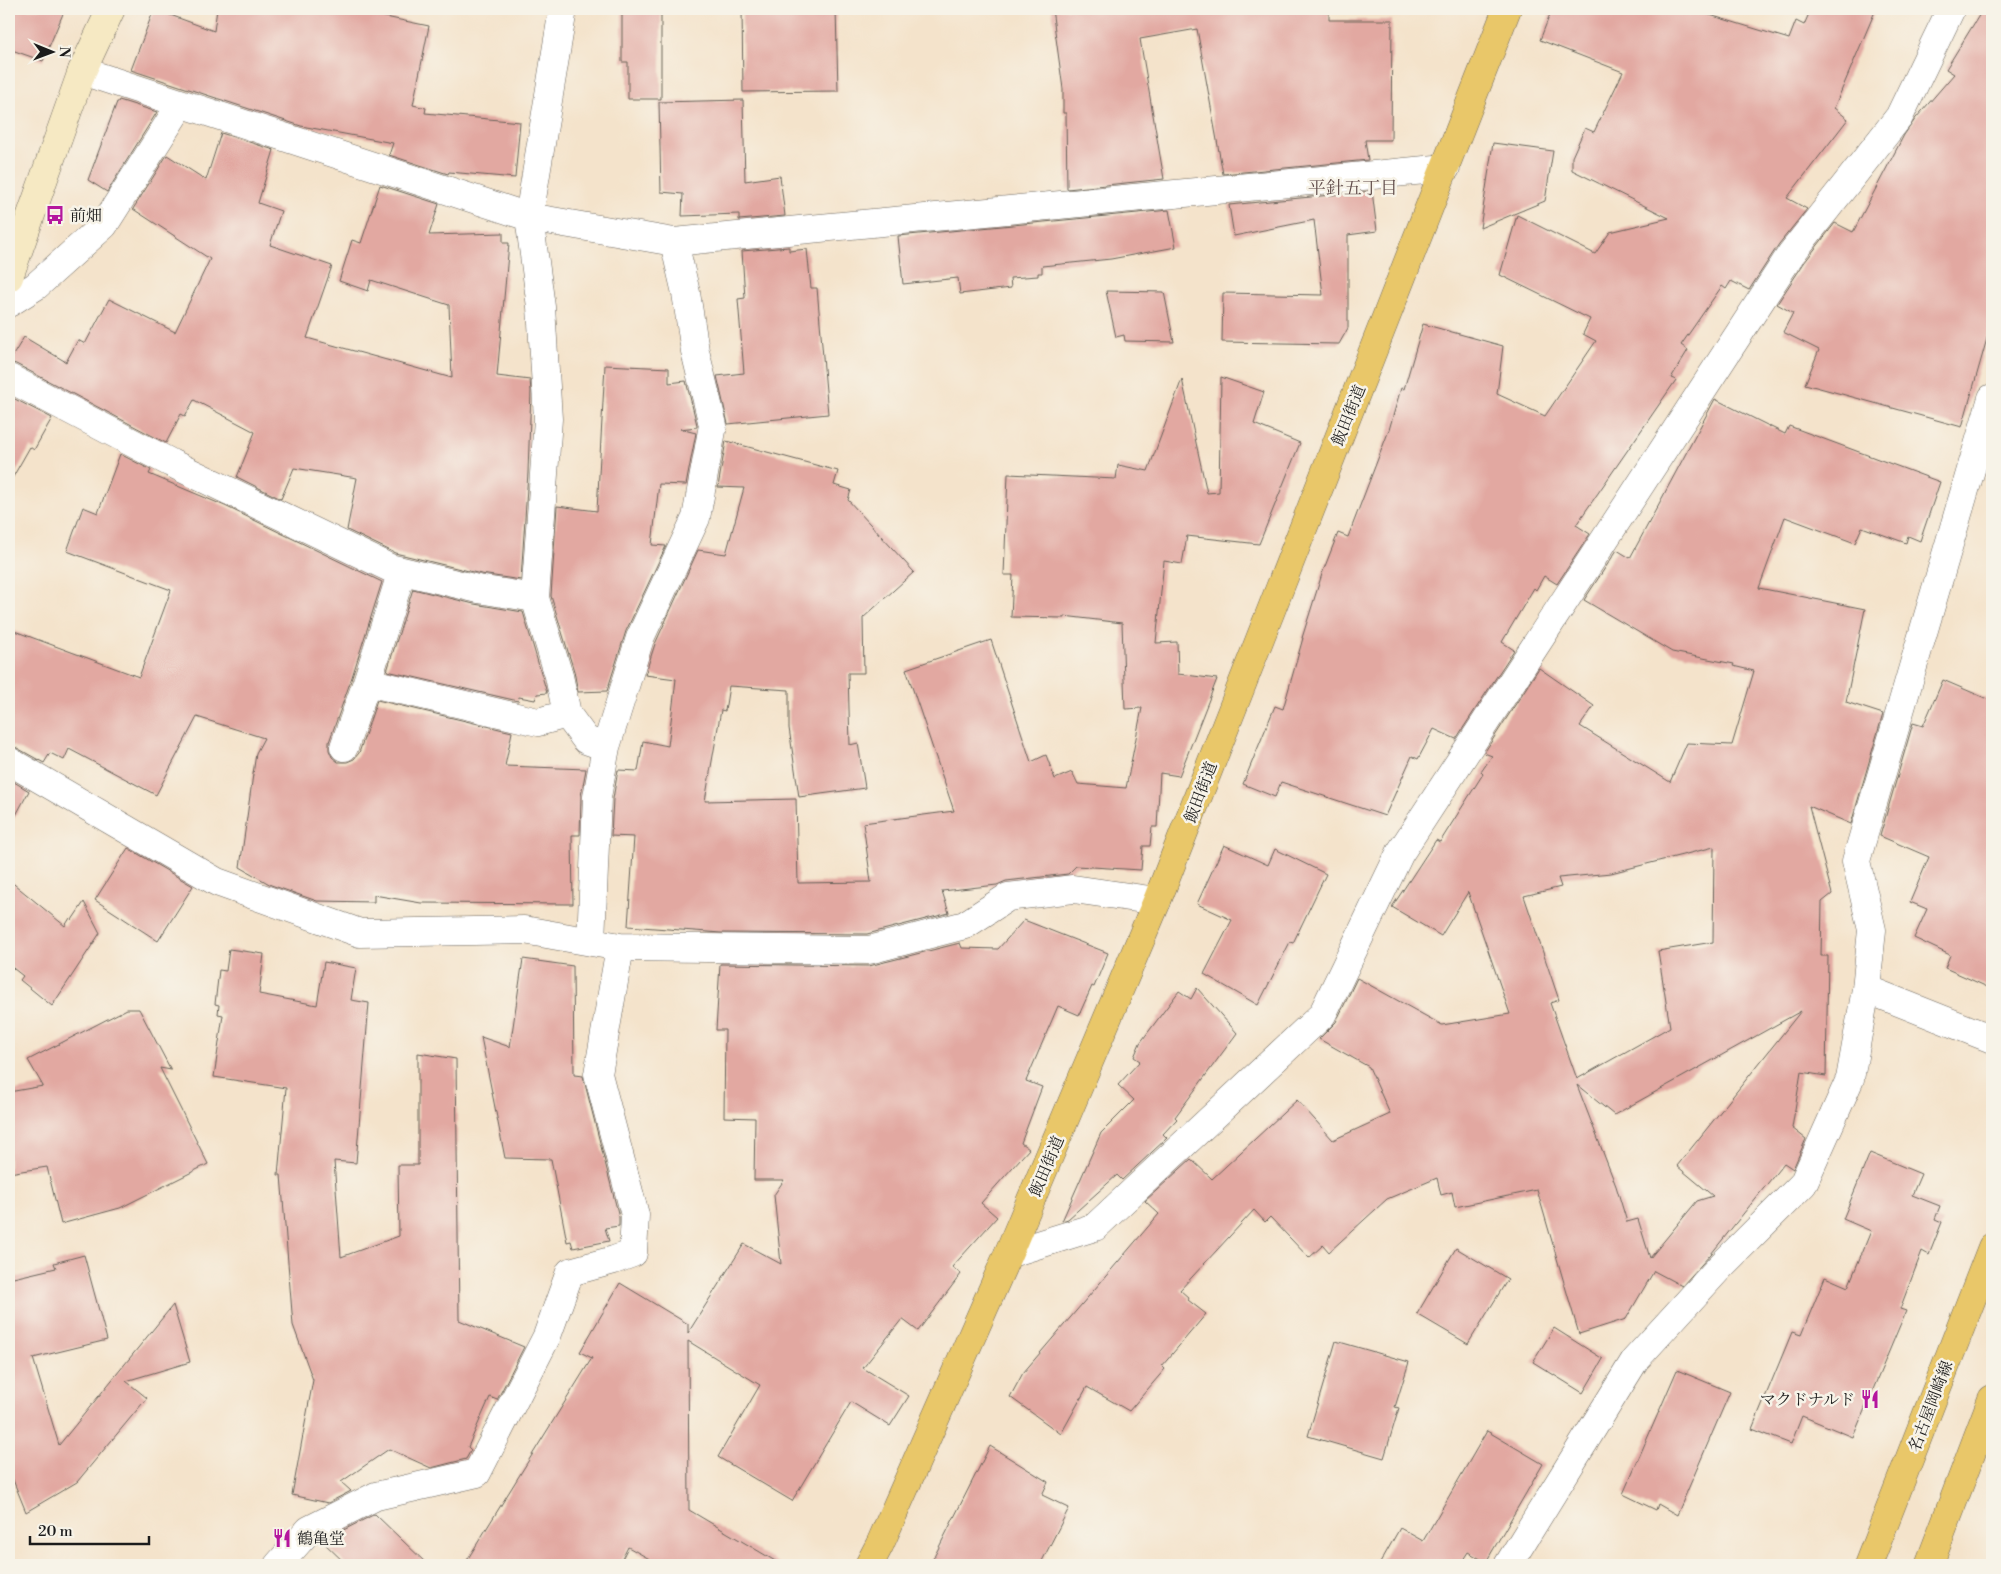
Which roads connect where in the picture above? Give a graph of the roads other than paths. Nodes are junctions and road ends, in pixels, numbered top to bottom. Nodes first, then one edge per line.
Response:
1 (112, 9) edge
2 (563, 9) edge
3 (1507, 9) edge
4 (1951, 9) edge
5 (82, 71) junction
6 (181, 104) junction
7 (1446, 168) junction
8 (529, 217) junction
9 (674, 242) junction
10 (9, 277) edge
11 (9, 303) edge
12 (9, 378) edge
13 (1992, 398) edge
14 (402, 571) junction
15 (535, 598) junction
16 (367, 682) junction
17 (567, 714) junction
18 (606, 747) junction
19 (344, 748) dead end
20 (9, 761) edge
21 (1157, 901) junction
22 (591, 941) junction
23 (620, 946) junction
24 (1866, 989) junction
25 (1992, 1039) edge
26 (1992, 1247) edge
27 (1008, 1254) junction
28 (1992, 1399) edge
29 (278, 1565) edge
30 (869, 1565) edge
31 (1508, 1565) edge
32 (1868, 1565) edge
33 (1929, 1565) edge

1 - 5 street
2 - 8 street
3 - 7 main road, 飯田街道
4 - 27 street
5 - 6 street
5 - 10 street
6 - 8 street
6 - 11 street
7 - 9 street
7 - 21 main road, 飯田街道
8 - 9 street
8 - 15 street
9 - 18 street
12 - 14 street
13 - 24 street
14 - 15 street
14 - 16 street
15 - 17 street
16 - 17 street
16 - 19 street
17 - 18 street
18 - 22 street
20 - 22 street
21 - 23 street
21 - 27 main road, 飯田街道
22 - 23 street
23 - 29 street
24 - 25 street
24 - 31 street
26 - 32 main road, 名古屋岡崎線
27 - 30 main road, 飯田街道
28 - 33 main road

